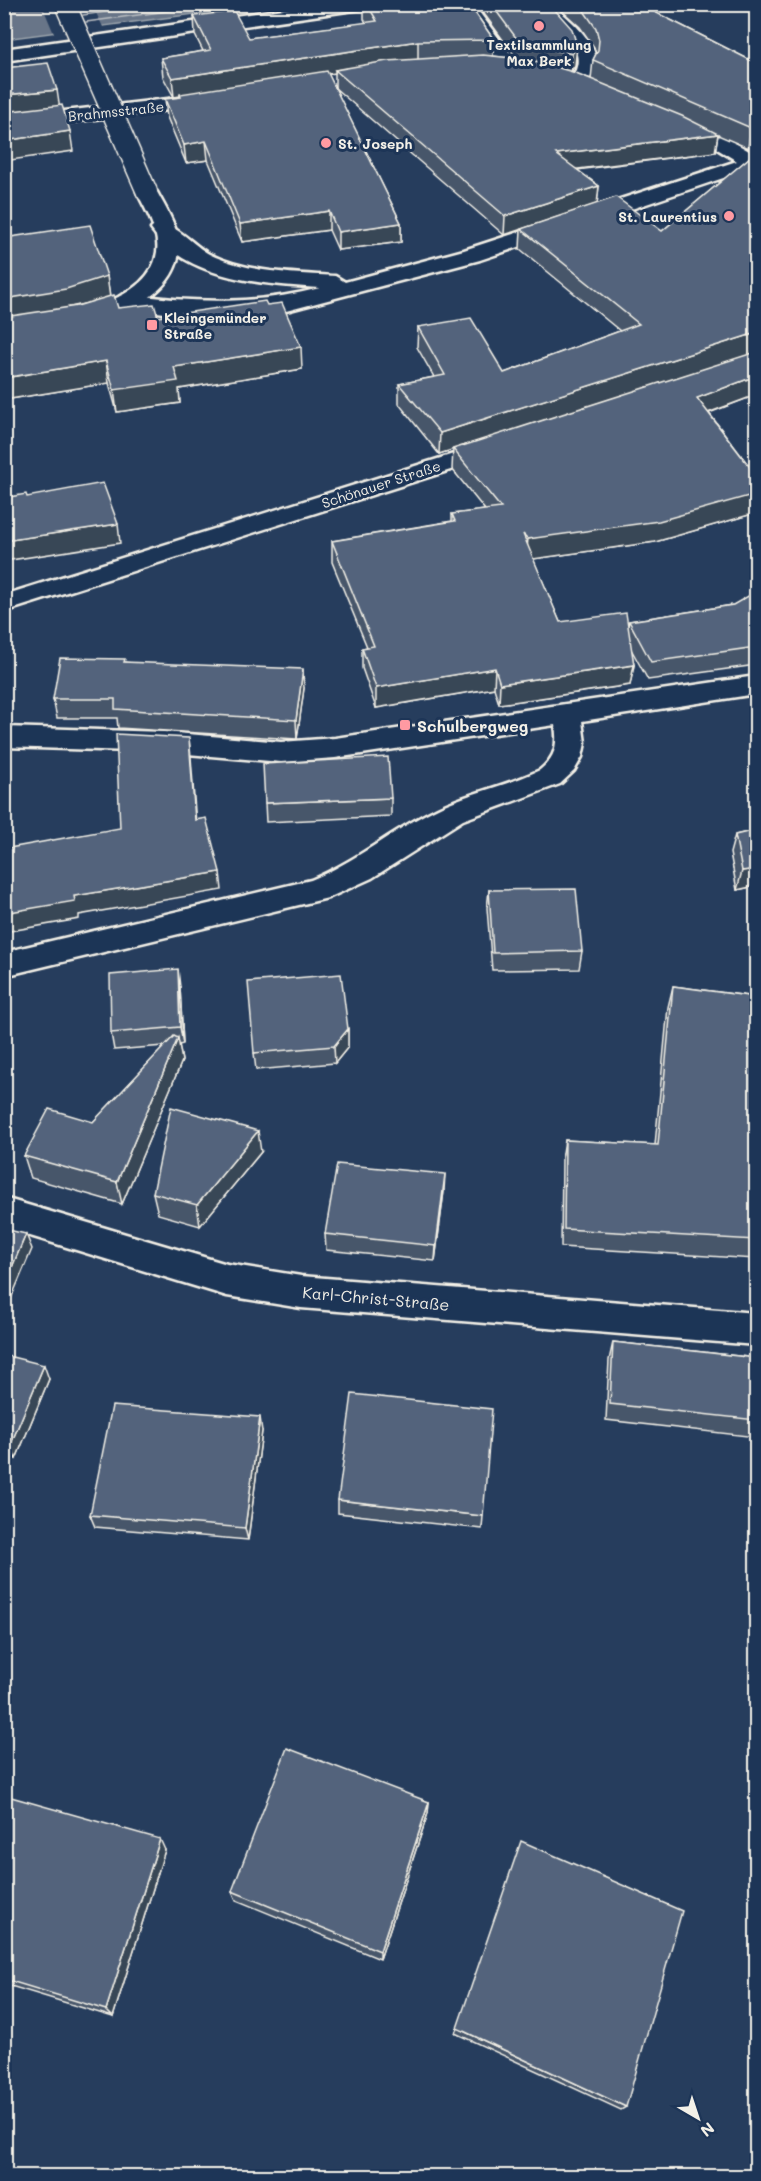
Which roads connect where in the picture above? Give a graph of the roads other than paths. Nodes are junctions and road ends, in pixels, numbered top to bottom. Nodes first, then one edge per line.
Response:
1 (65, 4) edge
2 (361, 4) edge
3 (540, 4) edge
4 (466, 6) edge
5 (4, 55) edge
6 (485, 66) edge
7 (512, 68) junction
8 (536, 71) edge
9 (557, 76) edge
10 (576, 82) junction
11 (598, 90) edge
12 (232, 97) edge
13 (663, 117) edge
14 (4, 124) edge
15 (755, 161) edge
16 (162, 229) junction
17 (355, 285) junction
18 (208, 286) dead end
19 (128, 301) junction
20 (4, 331) edge
21 (518, 441) edge
22 (4, 604) edge
23 (756, 685) edge
24 (567, 713) junction
25 (4, 737) edge
26 (4, 964) edge
27 (4, 1213) edge
28 (756, 1329) edge

1 - 16 street, bridge
2 - 5 street
3 - 10 street
4 - 7 street
6 - 7 street
7 - 8 street
9 - 10 street
10 - 11 street
12 - 14 street, Brahmsstraße
13 - 15 street
15 - 17 street
16 - 17 street
16 - 19 street
17 - 18 street
17 - 19 street
19 - 20 street
21 - 22 street, Schönauer Straße
23 - 24 street
24 - 25 street
24 - 26 street
27 - 28 street, Karl-Christ-Straße

